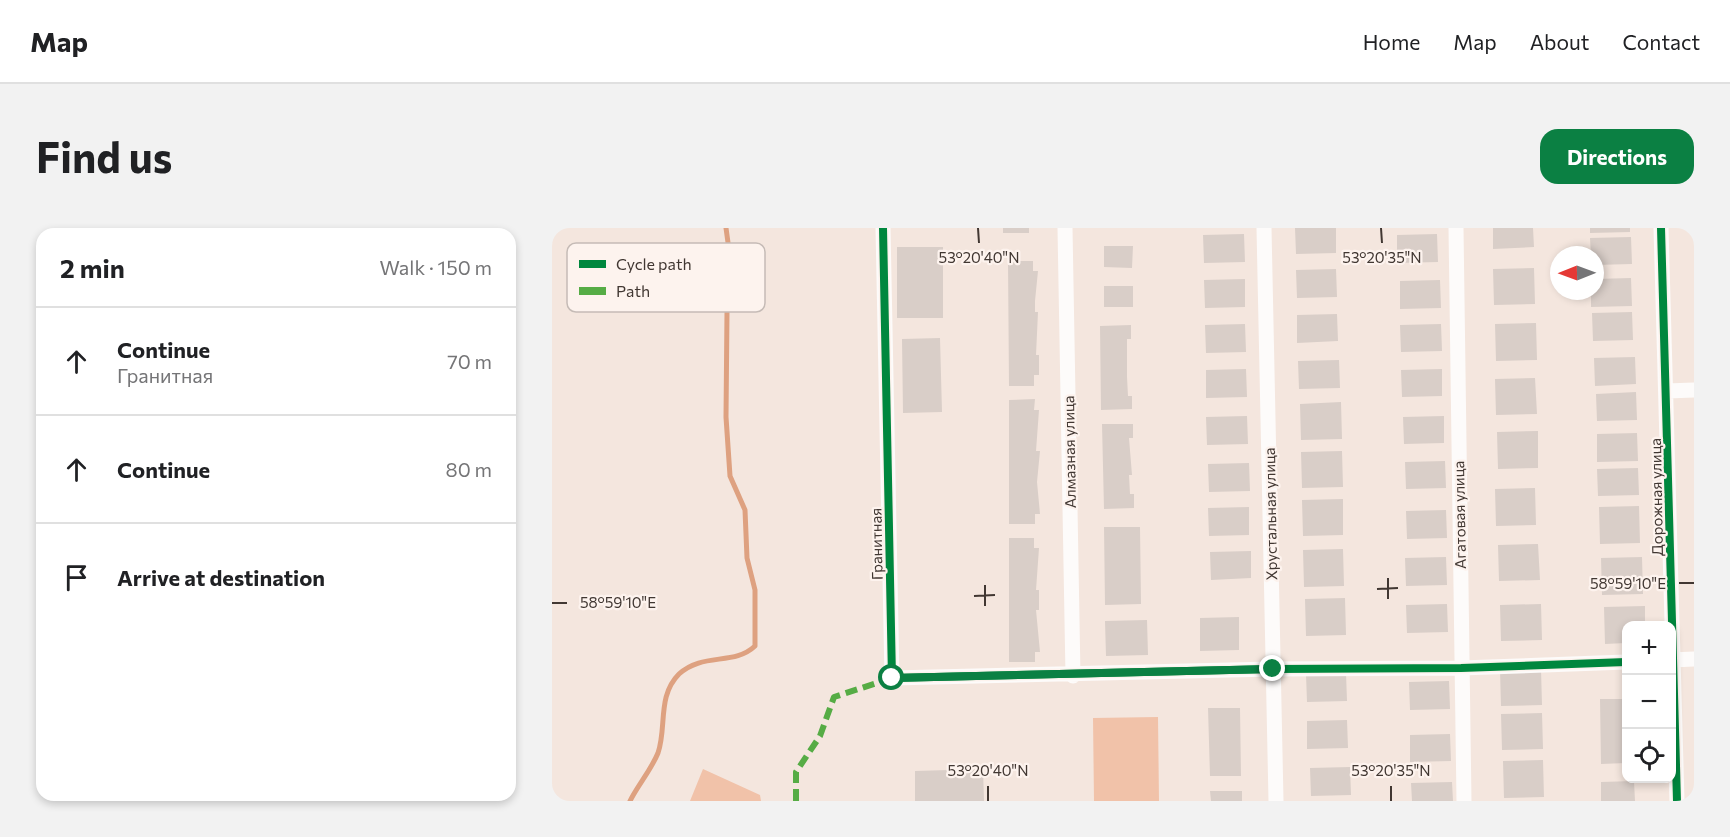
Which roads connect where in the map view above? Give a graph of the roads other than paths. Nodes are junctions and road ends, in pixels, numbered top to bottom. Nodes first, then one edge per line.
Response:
1 (883, 228) edge
2 (1065, 228) edge
3 (1264, 228) edge
4 (1456, 228) edge
5 (1661, 228) edge
6 (1694, 390) edge
7 (1667, 391) junction
8 (1672, 621) edge
9 (1694, 659) edge
10 (1676, 660) edge
11 (1622, 662) edge
12 (1461, 668) junction
13 (1273, 669) junction
14 (1673, 675) edge
15 (1073, 676) junction
16 (1276, 801) edge
17 (1464, 801) edge
18 (1677, 801) edge

1 - 15 street, Гранитная
2 - 15 street, Алмазная улица
3 - 13 street, Хрустальная улица
4 - 12 street, Агатовая улица
5 - 7 street, Дорожная улица
6 - 7 street
7 - 8 street, Дорожная улица
9 - 10 street
11 - 12 street
12 - 13 street
12 - 17 street, Агатовая улица
13 - 15 street
13 - 16 street, Хрустальная улица
14 - 18 street, Дорожная улица

